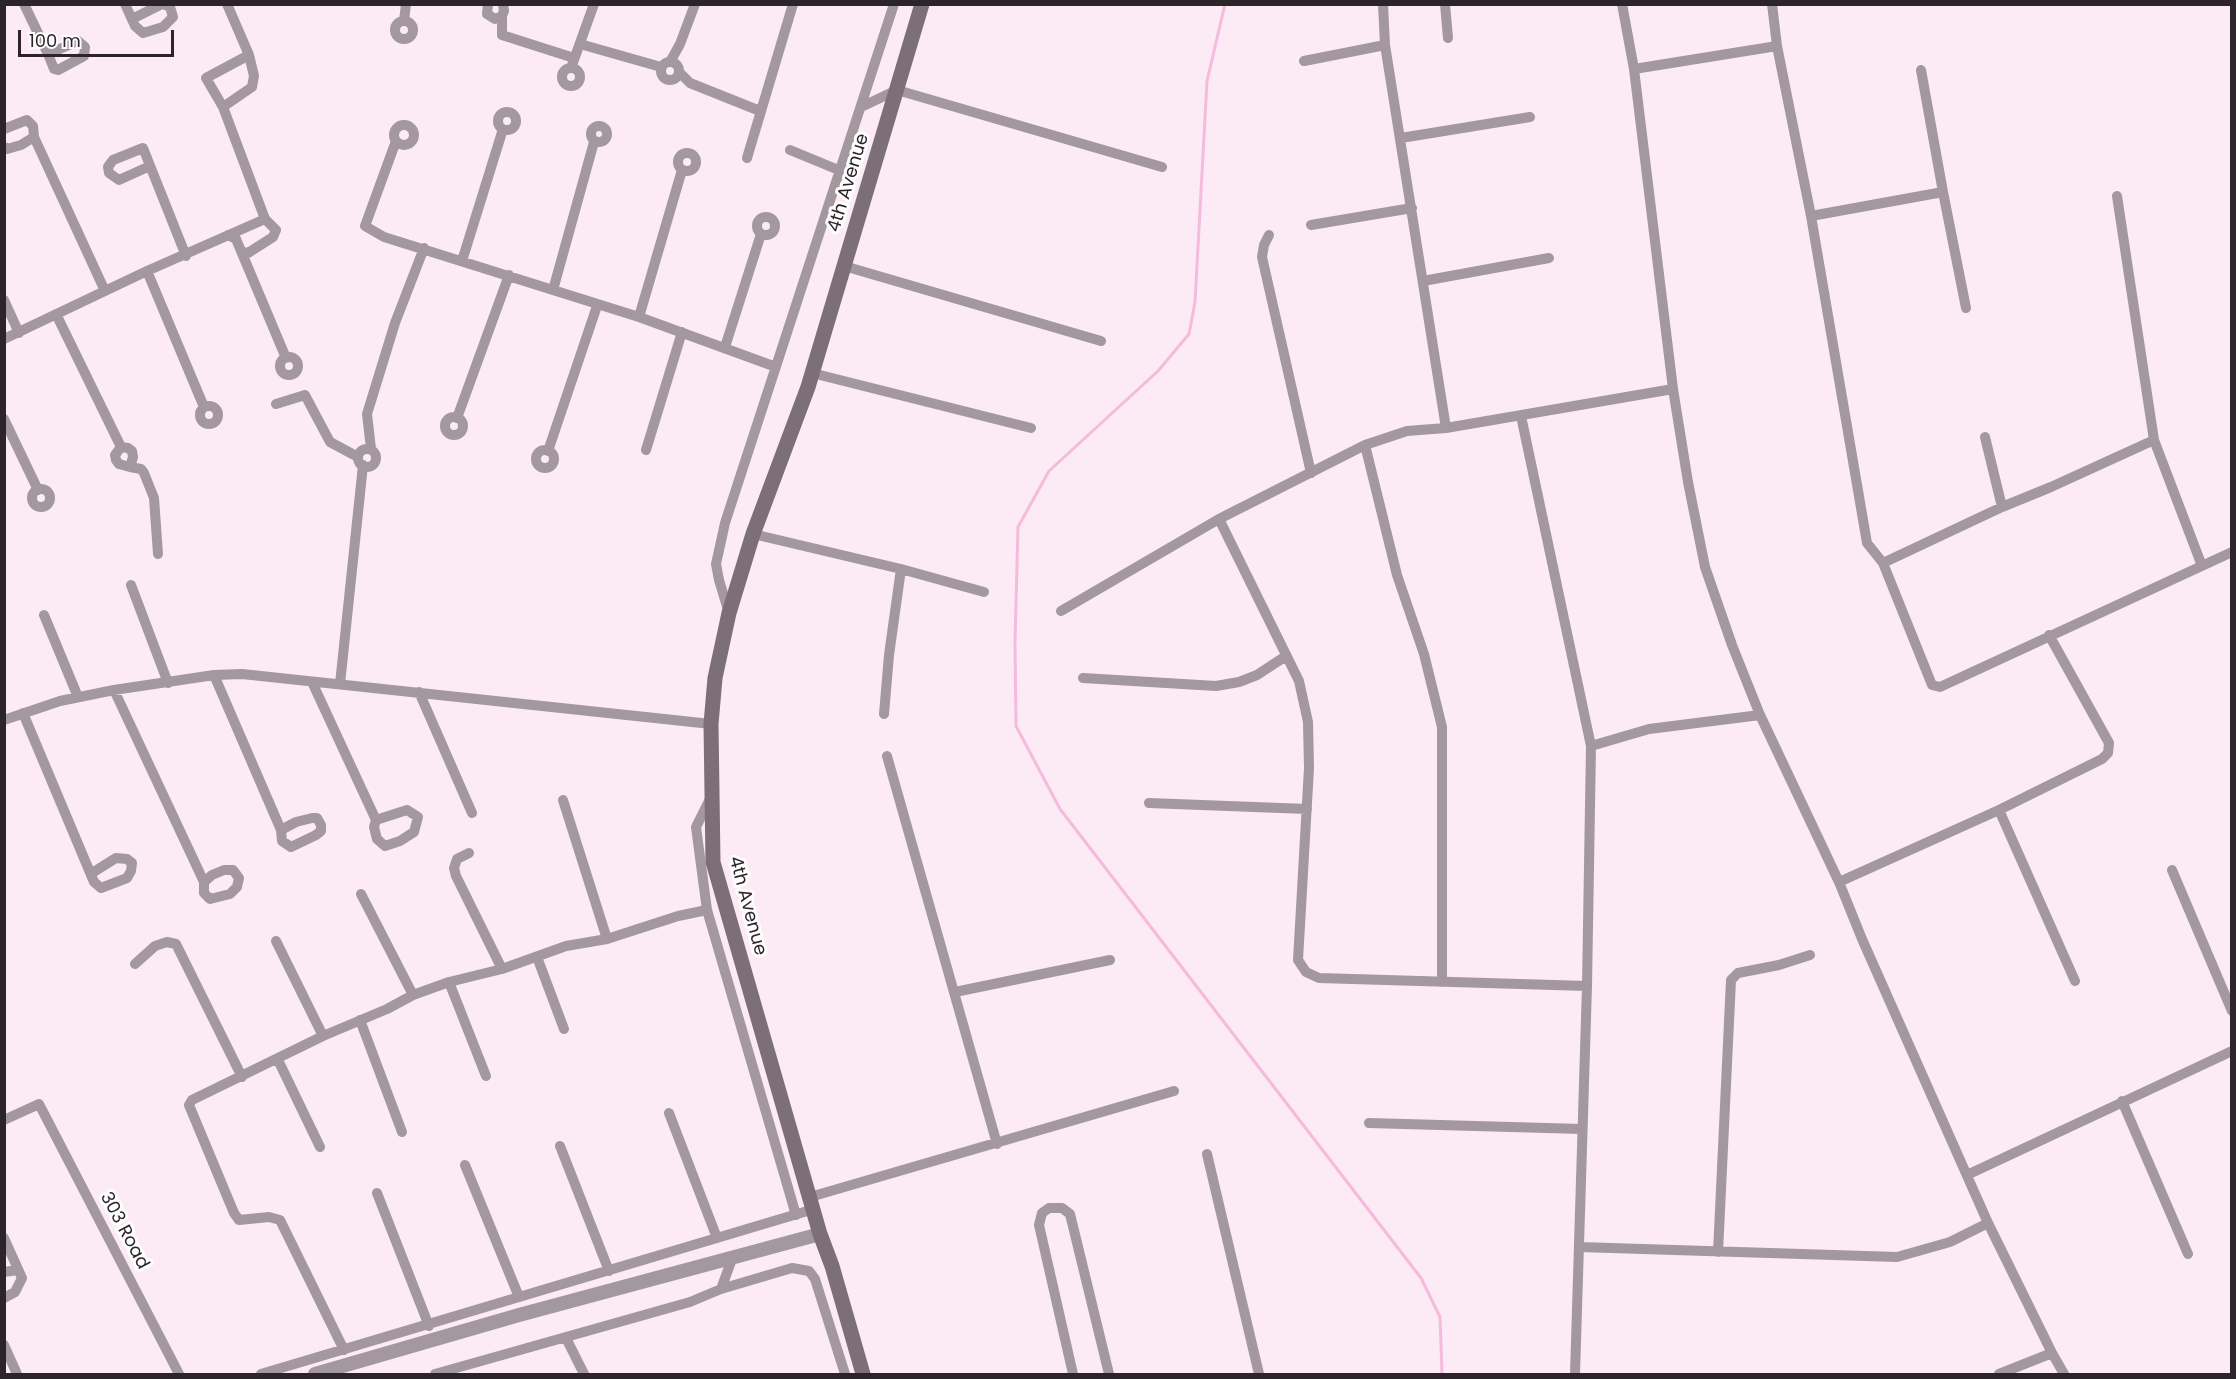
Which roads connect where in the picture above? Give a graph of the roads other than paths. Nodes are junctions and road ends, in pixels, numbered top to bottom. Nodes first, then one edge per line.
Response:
1 (24, 4) edge
2 (125, 4) edge
3 (163, 4) edge
4 (226, 4) edge
5 (406, 4) edge
6 (488, 4) edge
7 (594, 4) edge
8 (696, 4) edge
9 (793, 4) edge
10 (894, 4) edge
11 (922, 4) edge
12 (1383, 4) edge
13 (1445, 4) edge
14 (1622, 4) edge
15 (1772, 4) edge
16 (502, 10) edge
17 (132, 19) junction
18 (404, 21) dead end
19 (1448, 38) dead end
20 (579, 44) junction
21 (1386, 45) junction
22 (1777, 46) junction
23 (48, 54) dead end
24 (249, 56) junction
25 (1304, 61) dead end
26 (665, 65) junction
27 (1634, 69) junction
28 (1921, 70) dead end
29 (679, 72) junction
30 (897, 90) junction
31 (223, 107) junction
32 (861, 107) junction
33 (760, 111) junction
34 (1530, 117) dead end
35 (4, 129) edge
36 (503, 129) dead end
37 (34, 137) junction
38 (1401, 138) junction
39 (396, 141) dead end
40 (594, 142) dead end
41 (4, 147) edge
42 (790, 150) dead end
43 (747, 158) dead end
44 (150, 166) dead end
45 (1162, 167) dead end
46 (682, 170) dead end
47 (841, 171) junction
48 (1942, 192) junction
49 (2116, 196) dead end
50 (1412, 208) junction
51 (1811, 216) junction
52 (265, 219) junction
53 (1311, 225) dead end
54 (761, 234) dead end
55 (228, 235) junction
56 (1269, 235) dead end
57 (424, 248) junction
58 (242, 252) junction
59 (186, 256) junction
60 (1549, 258) dead end
61 (462, 261) junction
62 (844, 266) junction
63 (147, 271) junction
64 (509, 275) junction
65 (1423, 281) junction
66 (553, 290) junction
67 (105, 291) junction
68 (4, 300) edge
69 (597, 306) junction
70 (1966, 308) dead end
71 (57, 316) junction
72 (639, 317) junction
73 (682, 332) junction
74 (20, 333) junction
75 (4, 339) edge
76 (1101, 341) dead end
77 (725, 347) junction
78 (286, 358) dead end
79 (776, 367) junction
80 (812, 373) junction
81 (1673, 389) junction
82 (276, 404) dead end
83 (204, 407) dead end
84 (1521, 416) junction
85 (457, 417) dead end
86 (4, 419) edge
87 (1031, 428) dead end
88 (1446, 428) junction
89 (1985, 436) dead end
90 (2154, 440) junction
91 (1365, 445) junction
92 (371, 448) junction
93 (646, 450) dead end
94 (548, 451) dead end
95 (360, 461) junction
96 (1311, 473) junction
97 (38, 490) dead end
98 (2002, 507) junction
99 (1219, 519) junction
100 (753, 534) junction
101 (2232, 552) edge
102 (158, 554) dead end
103 (1883, 563) junction
104 (2202, 566) junction
105 (901, 569) junction
106 (131, 585) dead end
107 (984, 592) dead end
108 (1061, 611) dead end
109 (729, 613) junction
110 (44, 615) dead end
111 (2049, 635) junction
112 (1286, 656) junction
113 (214, 675) junction
114 (1083, 678) dead end
115 (312, 682) junction
116 (168, 683) junction
117 (339, 684) junction
118 (114, 690) junction
119 (419, 692) junction
120 (78, 697) junction
121 (23, 712) junction
122 (884, 714) dead end
123 (1760, 715) junction
124 (4, 720) edge
125 (711, 724) junction
126 (1591, 746) junction
127 (887, 756) dead end
128 (712, 794) junction
129 (563, 800) dead end
130 (1149, 803) dead end
131 (1307, 809) junction
132 (1998, 810) junction
133 (472, 813) dead end
134 (376, 820) dead end
135 (281, 830) dead end
136 (469, 853) dead end
137 (2172, 870) dead end
138 (92, 873) dead end
139 (204, 882) dead end
140 (1839, 882) junction
141 (361, 894) dead end
142 (707, 910) junction
143 (607, 939) junction
144 (276, 941) dead end
145 (1810, 955) dead end
146 (537, 957) junction
147 (1110, 960) dead end
148 (135, 964) dead end
149 (502, 969) junction
150 (2075, 981) dead end
151 (449, 982) junction
152 (1442, 982) junction
153 (1587, 986) junction
154 (955, 992) junction
155 (413, 995) junction
156 (2232, 1011) edge
157 (360, 1020) junction
158 (564, 1029) dead end
159 (323, 1036) junction
160 (2232, 1051) edge
161 (278, 1060) junction
162 (486, 1076) dead end
163 (242, 1077) junction
164 (1174, 1091) dead end
165 (2121, 1101) junction
166 (669, 1113) dead end
167 (4, 1120) edge
168 (1369, 1123) dead end
169 (1582, 1129) junction
170 (402, 1132) dead end
171 (997, 1144) junction
172 (560, 1146) dead end
173 (320, 1147) dead end
174 (1207, 1154) dead end
175 (465, 1165) dead end
176 (1967, 1174) junction
177 (377, 1193) dead end
178 (812, 1203) junction
179 (796, 1215) junction
180 (1988, 1223) junction
181 (820, 1234) junction
182 (4, 1238) edge
183 (717, 1239) junction
184 (1579, 1247) junction
185 (1718, 1252) junction
186 (2188, 1254) dead end
187 (732, 1258) junction
188 (18, 1270) junction
189 (609, 1271) junction
190 (4, 1272) edge
191 (721, 1289) junction
192 (519, 1297) junction
193 (4, 1299) edge
194 (429, 1326) junction
195 (566, 1338) junction
196 (4, 1345) edge
197 (344, 1350) junction
198 (2052, 1353) junction
199 (471, 1369) edge
200 (17, 1374) edge
201 (179, 1374) edge
202 (261, 1374) edge
203 (315, 1374) edge
204 (435, 1374) edge
205 (584, 1374) edge
206 (845, 1374) edge
207 (863, 1374) edge
208 (1073, 1374) edge
209 (1109, 1374) edge
210 (1259, 1374) edge
211 (1575, 1374) edge
212 (1999, 1374) edge
213 (2064, 1374) edge

1 - 23 street
2 - 17 street
3 - 17 street
3 - 17 street
4 - 24 street
5 - 18 street
6 - 16 street
7 - 20 street
8 - 26 street
9 - 33 street
10 - 32 street
11 - 30 main road, 4th Avenue
12 - 21 street
13 - 19 street
14 - 27 street
15 - 22 street
16 - 20 street
20 - 26 street
21 - 25 street
21 - 38 street
22 - 27 street
22 - 51 street
24 - 31 street
24 - 31 street
26 - 29 street
26 - 29 street
27 - 81 street
28 - 48 street
29 - 33 street
30 - 32 street
30 - 45 street
30 - 62 main road, 4th Avenue
31 - 52 street
32 - 47 street
33 - 43 street
34 - 38 street
35 - 37 street
36 - 61 street
37 - 41 street
37 - 67 street
38 - 50 street
39 - 57 street
40 - 66 street
42 - 47 street
44 - 59 street
46 - 72 street
47 - 79 street
48 - 51 street
48 - 70 street
49 - 90 street
50 - 53 street
50 - 65 street
51 - 103 street
52 - 55 street
52 - 58 street
54 - 77 street
55 - 58 street
55 - 59 street
56 - 96 street
57 - 61 street
57 - 92 street
58 - 78 street
59 - 63 street
60 - 65 street
61 - 64 street
62 - 76 street
62 - 80 main road, 4th Avenue
63 - 67 street
63 - 83 street
64 - 66 street
64 - 85 street
65 - 88 street
66 - 69 street
67 - 71 street
68 - 74 street
69 - 72 street
69 - 94 street
71 - 74 street
71 - 102 street
72 - 73 street
73 - 77 street
73 - 93 street
74 - 75 street
77 - 79 street
79 - 109 street
80 - 87 street
80 - 100 main road, 4th Avenue
81 - 84 street
81 - 123 street
82 - 95 street
84 - 88 street
84 - 126 street
86 - 97 street
88 - 91 street
89 - 98 street
90 - 98 street
90 - 104 street
91 - 96 street
91 - 152 street
92 - 95 street
92 - 95 street
95 - 117 street
96 - 99 street
98 - 103 street
99 - 108 street
99 - 112 street
100 - 105 street
100 - 109 main road, 4th Avenue
101 - 104 street
103 - 111 street
104 - 111 street
105 - 107 street
105 - 122 street
106 - 116 street
109 - 125 main road, 4th Avenue
110 - 120 street
111 - 132 street
112 - 114 street
112 - 131 street
113 - 115 street
113 - 116 street
113 - 135 street
115 - 117 street
115 - 134 street
116 - 118 street
117 - 119 street
118 - 120 street
118 - 139 street
119 - 125 street
119 - 133 street
120 - 121 street
121 - 124 street
121 - 138 street
123 - 126 street
123 - 140 street
125 - 128 main road, 4th Avenue
126 - 153 street
127 - 154 street
128 - 142 street
128 - 178 main road, 4th Avenue
129 - 143 street
130 - 131 street
131 - 152 street
132 - 140 street
132 - 150 street
136 - 149 street
137 - 156 street
140 - 176 street
141 - 155 street
142 - 143 street
142 - 179 street
143 - 146 street
144 - 159 street
145 - 185 street
146 - 149 street
146 - 158 street
147 - 154 street
148 - 163 street
149 - 151 street
151 - 155 street
151 - 162 street
152 - 153 street
153 - 169 street
154 - 171 street
155 - 157 street
157 - 159 street
157 - 170 street
159 - 161 street
160 - 165 street
161 - 163 street
161 - 173 street
163 - 197 street
164 - 171 street
165 - 176 street
165 - 186 street
166 - 183 street
167 - 201 street, 303 Road
168 - 169 street
169 - 184 street
171 - 178 street
172 - 189 street
174 - 210 street
175 - 192 street
176 - 180 street
177 - 194 street
178 - 179 street
178 - 181 main road, 4th Avenue
179 - 183 street
180 - 185 street
180 - 198 street
181 - 187 street
181 - 207 main road, 4th Avenue
182 - 188 street
183 - 189 street
184 - 185 street
184 - 211 street
187 - 191 street
187 - 203 street
188 - 190 street
188 - 193 street
189 - 192 street
191 - 195 street
191 - 206 street
192 - 194 street
194 - 197 street
195 - 199 street
195 - 205 street
196 - 200 street
197 - 202 street
198 - 212 street
198 - 213 street
199 - 204 street
208 - 209 street

